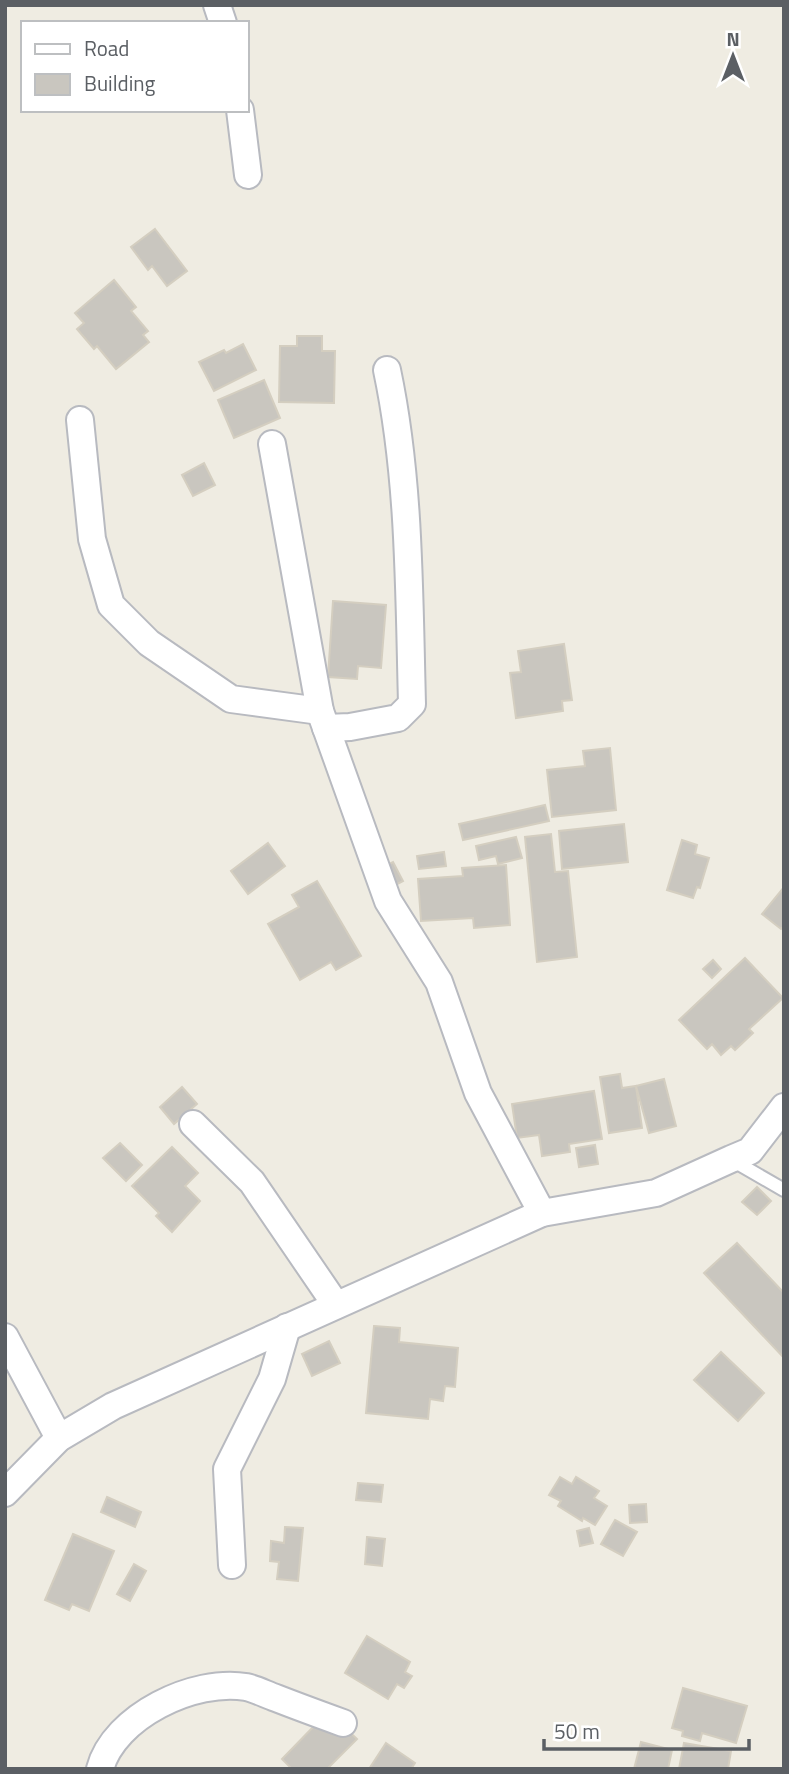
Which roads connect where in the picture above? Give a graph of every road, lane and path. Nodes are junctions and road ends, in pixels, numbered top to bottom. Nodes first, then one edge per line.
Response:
1 (240, 112) edge
2 (248, 175) dead end
3 (387, 370) dead end
4 (80, 420) dead end
5 (272, 444) dead end
6 (323, 719) junction
7 (784, 1107) edge
8 (193, 1124) dead end
9 (732, 1159) junction
10 (784, 1190) edge
11 (542, 1213) junction
12 (335, 1305) junction
13 (287, 1327) junction
14 (5, 1337) edge
15 (59, 1438) junction
16 (5, 1493) edge
17 (232, 1565) dead end
18 (343, 1723) dead end
19 (100, 1769) edge

1 - 2 street
3 - 6 street
4 - 6 street
5 - 6 street
6 - 11 street
7 - 9 street
8 - 12 street
9 - 10 lane
9 - 11 street
11 - 12 street
12 - 13 street
13 - 15 street
13 - 17 street
14 - 15 street
15 - 16 street
18 - 19 street

